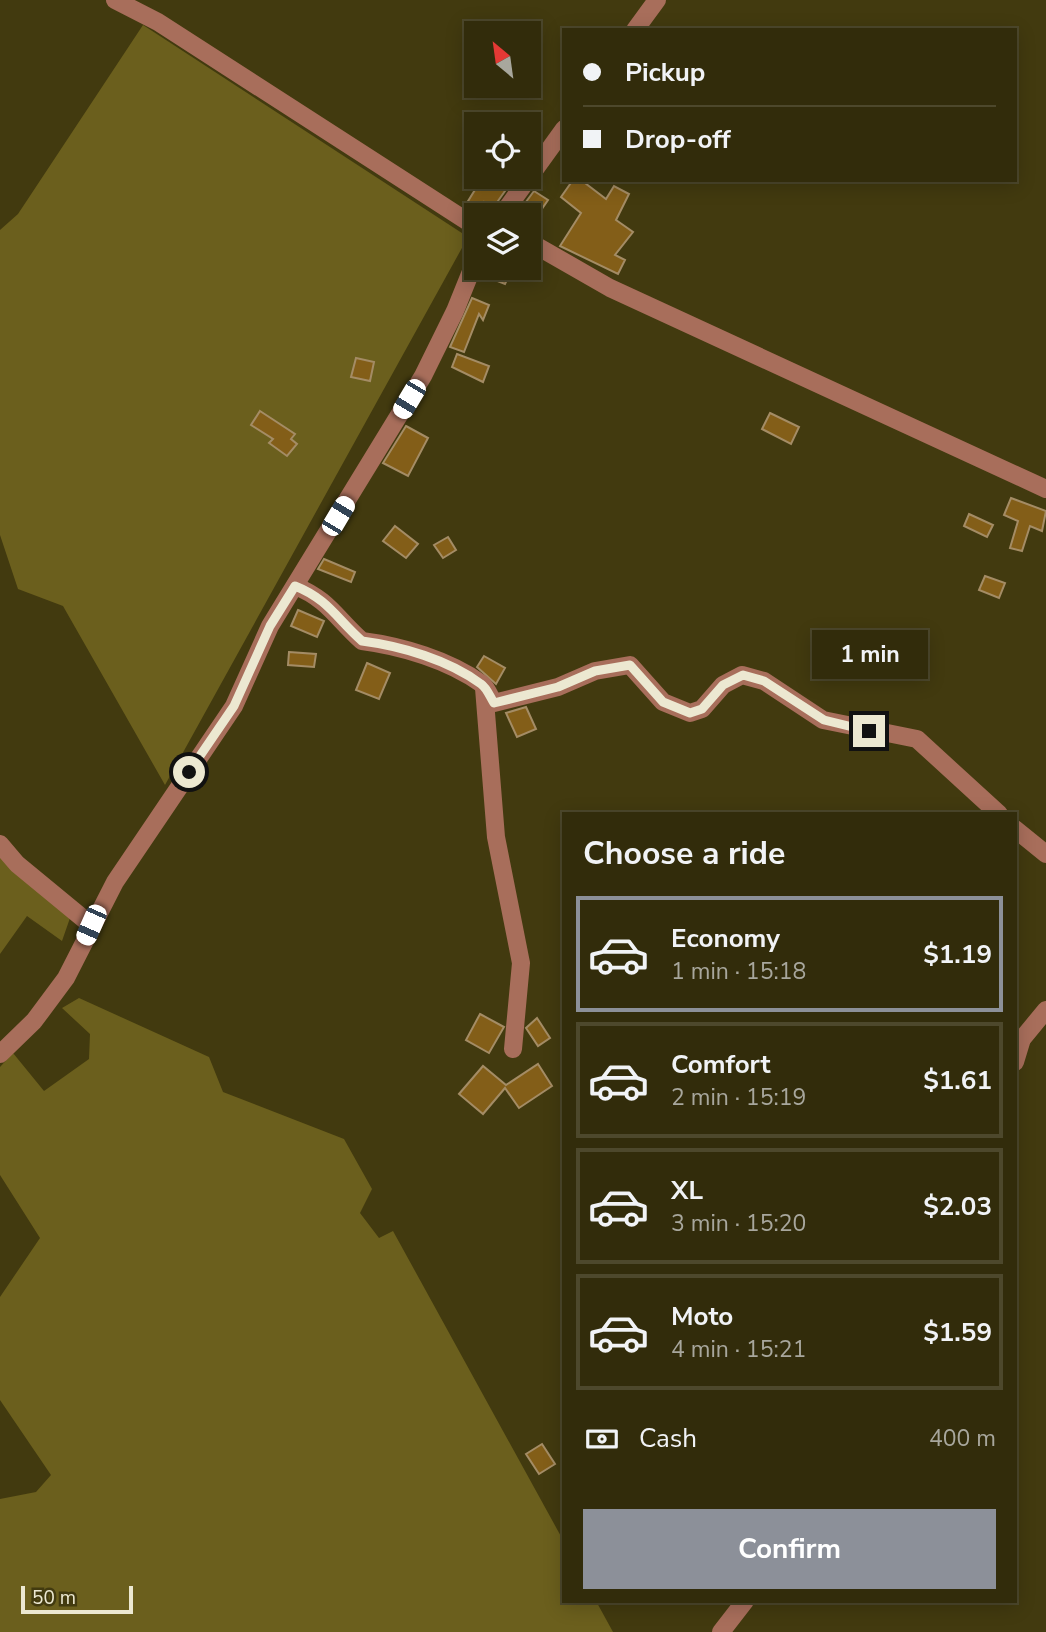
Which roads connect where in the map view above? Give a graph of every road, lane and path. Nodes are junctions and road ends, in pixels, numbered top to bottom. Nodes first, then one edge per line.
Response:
1 (115, 0) edge
2 (657, 0) edge
3 (636, 28) edge
4 (562, 132) edge
5 (511, 203) edge
6 (464, 219) edge
7 (541, 249) edge
8 (466, 280) edge
9 (1046, 489) edge
10 (295, 586) junction
11 (484, 685) junction
12 (997, 812) edge
13 (1017, 831) edge
14 (0, 844) edge
15 (1046, 854) edge
16 (91, 925) junction
17 (1046, 1010) edge
18 (513, 1049) dead end
19 (0, 1054) edge
20 (1017, 1055) edge
21 (743, 1603) edge
22 (721, 1632) edge

1 - 6 street
2 - 3 street
4 - 5 street
7 - 9 street
8 - 10 street
10 - 11 street
10 - 16 street
11 - 12 street
11 - 18 street
13 - 15 street
14 - 16 street
16 - 19 street
17 - 20 street
21 - 22 street

